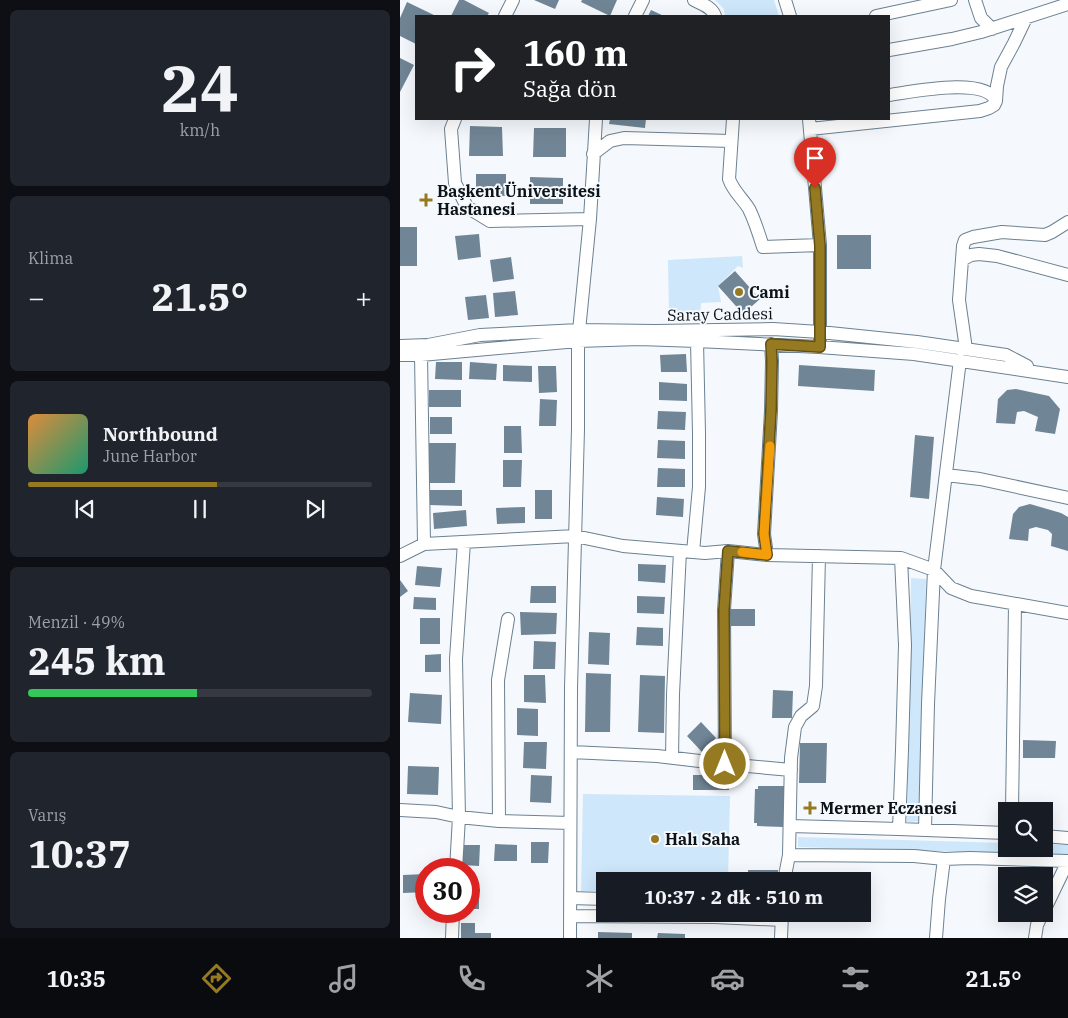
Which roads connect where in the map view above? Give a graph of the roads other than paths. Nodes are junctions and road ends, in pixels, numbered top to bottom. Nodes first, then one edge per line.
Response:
1 (513, 0) edge
2 (643, 0) edge
3 (785, 0) edge
4 (951, 0) edge
5 (975, 0) edge
6 (700, 2) edge
7 (1068, 4) edge
8 (506, 15) edge
9 (636, 15) edge
10 (715, 15) edge
11 (790, 15) edge
12 (881, 15) edge
13 (1026, 18) junction
14 (992, 28) junction
15 (890, 50) edge
16 (890, 95) edge
17 (996, 101) junction
18 (890, 118) edge
19 (455, 120) edge
20 (596, 120) edge
21 (733, 120) edge
22 (862, 120) edge
23 (809, 124) edge
24 (731, 141) junction
25 (593, 154) junction
26 (590, 219) junction
27 (1068, 222) edge
28 (820, 246) junction
29 (962, 260) junction
30 (1068, 275) edge
31 (820, 332) junction
32 (578, 335) junction
33 (697, 341) junction
34 (771, 344) junction
35 (400, 346) edge
36 (820, 347) junction
37 (421, 355) junction
38 (963, 355) junction
39 (400, 356) edge
40 (1068, 377) edge
41 (946, 475) junction
42 (1068, 498) edge
43 (575, 536) junction
44 (464, 542) junction
45 (424, 544) junction
46 (680, 551) junction
47 (728, 551) junction
48 (693, 552) junction
49 (767, 555) junction
50 (400, 556) edge
51 (820, 556) junction
52 (901, 558) junction
53 (934, 570) junction
54 (1015, 604) junction
55 (1068, 613) edge
56 (508, 619) dead end
57 (571, 752) junction
58 (672, 758) junction
59 (725, 764) junction
60 (791, 770) junction
61 (1012, 802) edge
62 (400, 810) edge
63 (459, 817) junction
64 (500, 821) junction
65 (570, 823) junction
66 (790, 826) junction
67 (899, 829) junction
68 (925, 830) junction
69 (998, 833) edge
70 (1053, 837) edge
71 (1068, 838) edge
72 (788, 855) junction
73 (457, 858) edge
74 (944, 859) junction
75 (1068, 861) edge
76 (785, 872) edge
77 (1062, 888) edge
78 (570, 898) junction
79 (596, 899) edge
80 (1053, 899) edge
81 (570, 916) junction
82 (596, 916) edge
83 (782, 922) edge
84 (1038, 922) edge
85 (453, 923) edge
86 (452, 938) edge
87 (570, 938) edge
88 (781, 938) edge
89 (936, 938) edge
90 (1035, 938) edge

1 - 8 street
2 - 9 street
3 - 11 street
4 - 12 street
5 - 14 street
6 - 10 street
7 - 13 street
13 - 14 street
13 - 17 street
14 - 15 street
16 - 17 street
17 - 18 street
19 - 26 street
20 - 25 street
21 - 24 street
22 - 23 street
23 - 28 street
24 - 25 street
24 - 28 street
25 - 26 street
26 - 32 street
27 - 29 street
28 - 31 street
29 - 30 street
29 - 38 street
31 - 32 street, Saray Caddesi
31 - 36 street
31 - 38 street, Saray Caddesi
32 - 33 street, Saray Caddesi
32 - 35 street, Saray Caddesi
32 - 37 street, Saray Caddesi
32 - 43 street
33 - 34 street, Saray Caddesi
33 - 48 street
34 - 36 street, Saray Caddesi
34 - 49 street
36 - 38 street, Saray Caddesi
37 - 39 street, Saray Caddesi
37 - 45 street
38 - 40 street, Saray Caddesi
38 - 41 street
41 - 42 street
41 - 53 street
43 - 44 street
43 - 46 street
43 - 57 street
44 - 45 street
44 - 63 street
45 - 50 street
46 - 48 street
46 - 58 street
47 - 48 street
47 - 49 street
47 - 59 street
49 - 51 street
51 - 52 street
51 - 60 street
52 - 53 street
52 - 67 street
53 - 54 street
53 - 68 street
54 - 55 street
54 - 61 street
56 - 64 street
57 - 58 street
57 - 65 street
58 - 59 street
59 - 60 street
60 - 66 street
62 - 63 street
63 - 64 street
63 - 73 street
64 - 65 street
65 - 78 street
66 - 67 street
66 - 72 street
67 - 68 street
68 - 69 street
70 - 71 street
72 - 74 street
72 - 76 street
74 - 75 street
74 - 89 street
75 - 77 street
77 - 80 street
78 - 79 street
78 - 81 street
81 - 82 street
81 - 87 street
83 - 88 street
84 - 90 street
85 - 86 street

